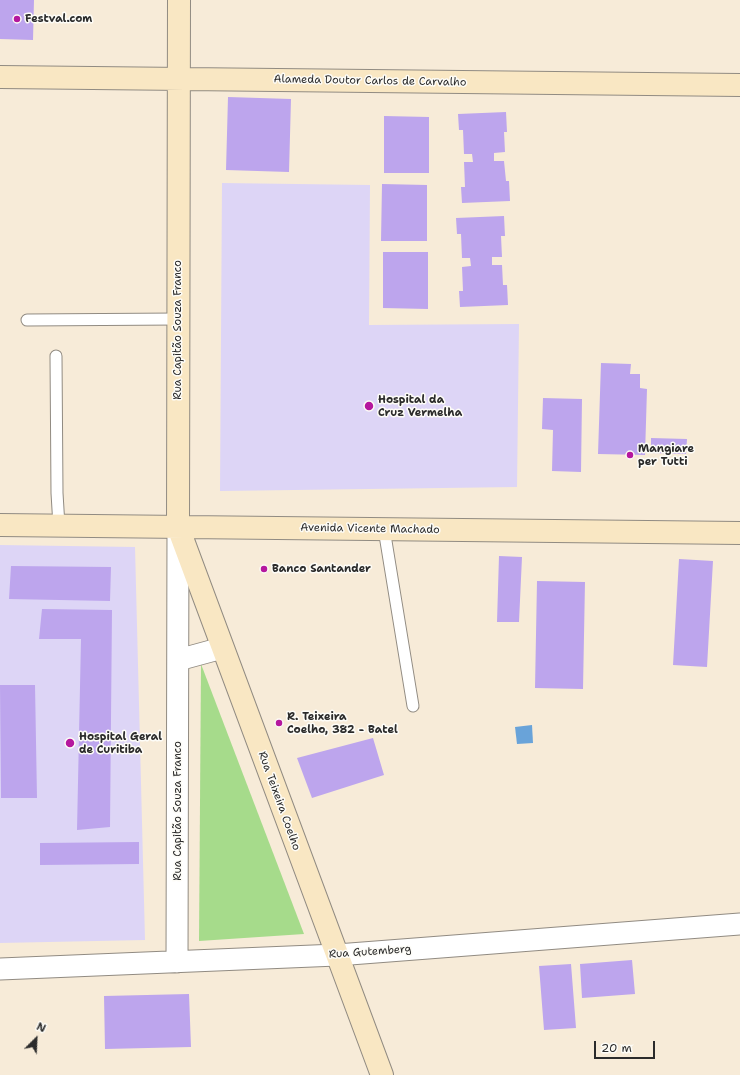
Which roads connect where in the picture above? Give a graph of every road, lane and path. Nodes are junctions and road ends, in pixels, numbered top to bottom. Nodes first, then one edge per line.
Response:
1 (179, 0) edge
2 (0, 77) edge
3 (179, 79) junction
4 (740, 85) edge
5 (178, 319) junction
6 (27, 320) dead end
7 (56, 356) dead end
8 (0, 525) edge
9 (59, 526) junction
10 (178, 527) junction
11 (384, 529) junction
12 (740, 532) edge
13 (222, 648) junction
14 (178, 660) junction
15 (414, 706) dead end
16 (740, 924) edge
17 (337, 955) junction
18 (177, 962) junction
19 (0, 969) edge
20 (382, 1075) edge

1 - 3 street, Rua Capitão Souza Franco
2 - 3 street, Alameda Doutor Carlos de Carvalho
3 - 4 street, Alameda Doutor Carlos de Carvalho
3 - 5 street, Rua Capitão Souza Franco
5 - 6 lane
5 - 10 street, Rua Capitão Souza Franco
7 - 9 lane
8 - 9 street, Avenida Vicente Machado
9 - 10 street, Avenida Vicente Machado
10 - 11 street, Avenida Vicente Machado
10 - 13 street, Rua Teixeira Coelho
10 - 14 street, Rua Capitão Souza Franco
11 - 12 street, Avenida Vicente Machado
11 - 15 lane
13 - 14 street
13 - 17 street, Rua Teixeira Coelho
14 - 18 street, Rua Capitão Souza Franco
16 - 17 street, Rua Gutemberg
17 - 18 street, Rua Gutemberg
17 - 20 street, Rua Teixeira Coelho
18 - 19 street, Rua Gutemberg

